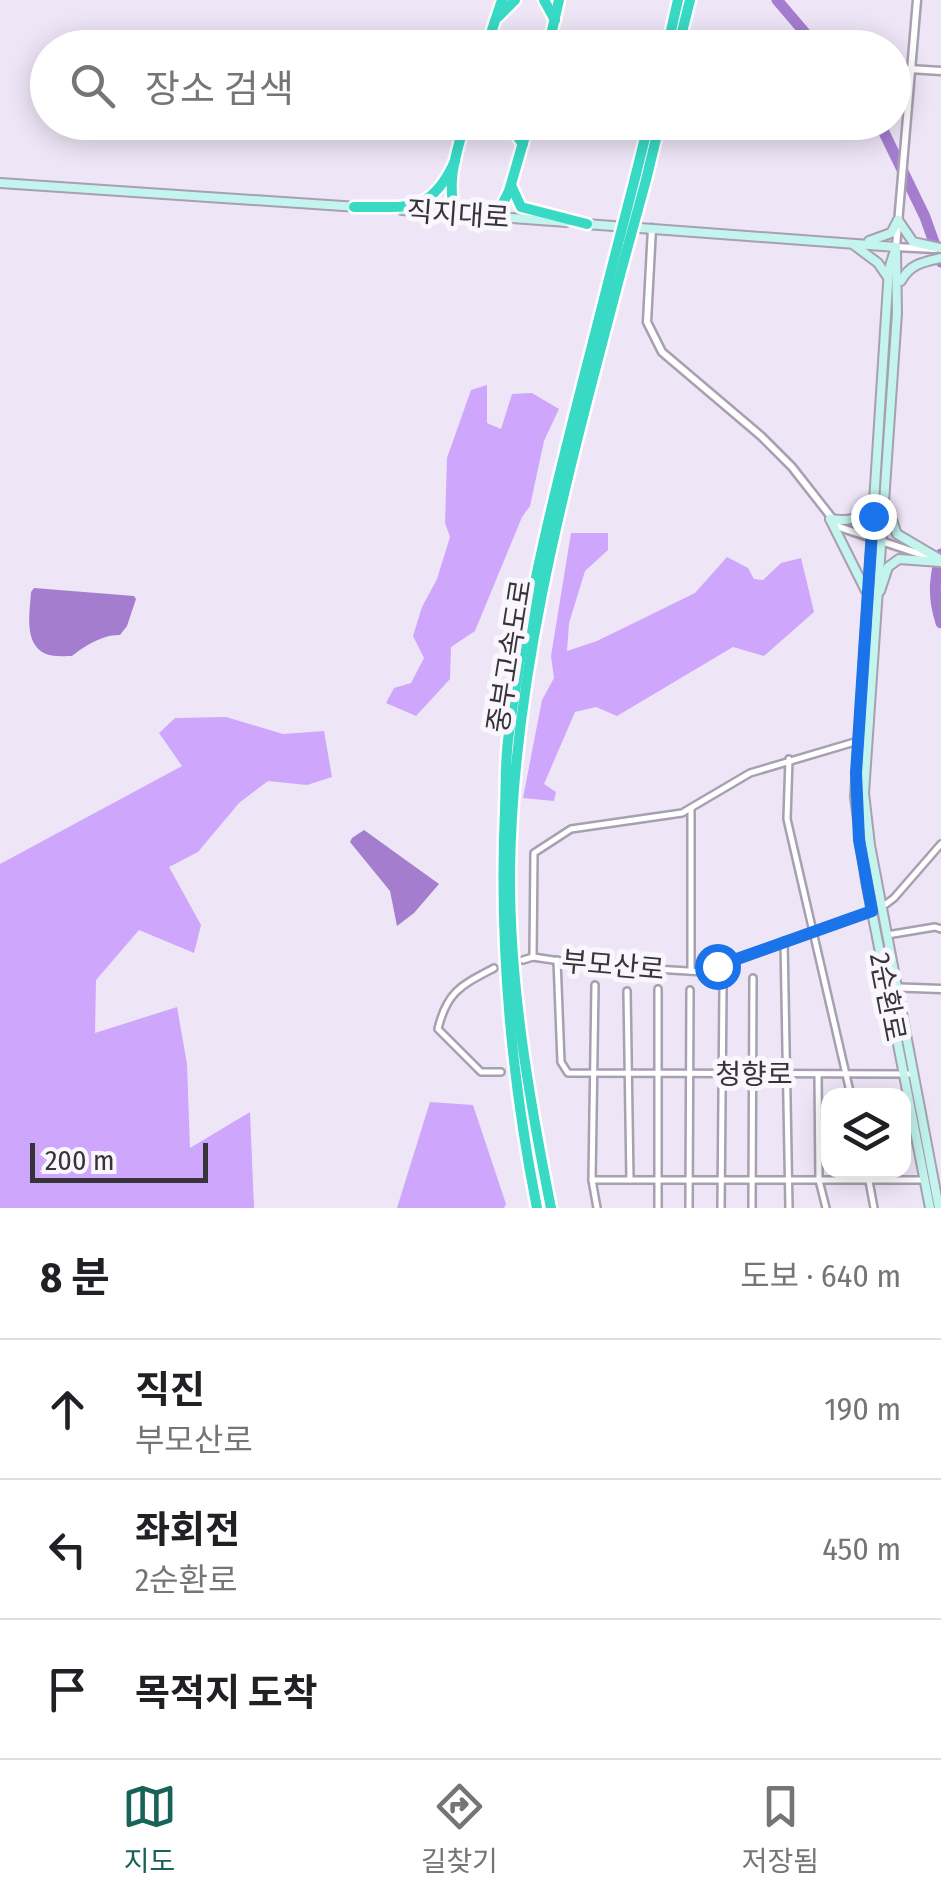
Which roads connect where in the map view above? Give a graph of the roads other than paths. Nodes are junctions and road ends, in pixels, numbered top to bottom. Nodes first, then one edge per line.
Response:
1 (502, 0) edge
2 (515, 0) edge
3 (544, 0) edge
4 (559, 0) edge
5 (678, 0) edge
6 (690, 0) edge
7 (916, 0) edge
8 (556, 20) junction
9 (494, 21) junction
10 (491, 30) edge
11 (553, 30) edge
12 (671, 30) edge
13 (682, 30) edge
14 (911, 49) edge
15 (911, 69) edge
16 (941, 72) edge
17 (462, 140) edge
18 (520, 140) edge
19 (524, 140) edge
20 (646, 140) edge
21 (654, 140) edge
22 (904, 140) edge
23 (523, 144) junction
24 (455, 162) junction
25 (641, 178) junction
26 (0, 182) edge
27 (511, 185) junction
28 (354, 207) junction
29 (456, 214) junction
30 (496, 217) junction
31 (898, 220) junction
32 (587, 224) junction
33 (652, 228) junction
34 (850, 243) junction
35 (896, 246) junction
36 (918, 246) junction
37 (941, 252) edge
38 (615, 275) junction
39 (888, 280) junction
40 (898, 290) junction
41 (886, 467) junction
42 (874, 492) junction
43 (830, 519) junction
44 (842, 532) junction
45 (876, 540) junction
46 (914, 552) junction
47 (941, 561) edge
48 (867, 594) junction
49 (876, 605) junction
50 (862, 740) junction
51 (789, 759) junction
52 (692, 805) junction
53 (941, 844) edge
54 (882, 907) junction
55 (872, 911) junction
56 (941, 929) edge
57 (816, 932) junction
58 (887, 935) junction
59 (784, 942) junction
60 (532, 957) junction
61 (524, 960) dead end
62 (558, 960) junction
63 (494, 968) dead end
64 (690, 971) junction
65 (753, 978) dead end
66 (595, 985) dead end
67 (886, 987) junction
68 (723, 988) dead end
69 (897, 988) junction
70 (658, 989) dead end
71 (941, 989) edge
72 (690, 990) dead end
73 (627, 991) dead end
74 (501, 1072) dead end
75 (595, 1074) junction
76 (628, 1074) junction
77 (658, 1074) junction
78 (690, 1074) junction
79 (723, 1074) junction
80 (753, 1074) junction
81 (786, 1074) junction
82 (818, 1074) junction
83 (847, 1074) junction
84 (908, 1074) junction
85 (850, 1088) edge
86 (592, 1180) junction
87 (630, 1180) junction
88 (658, 1180) junction
89 (689, 1180) junction
90 (722, 1180) junction
91 (752, 1180) junction
92 (788, 1180) junction
93 (819, 1180) junction
94 (869, 1180) junction
95 (924, 1180) junction
96 (537, 1208) edge
97 (550, 1208) edge
98 (597, 1208) edge
99 (658, 1208) edge
100 (689, 1208) edge
101 (722, 1208) edge
102 (752, 1208) edge
103 (789, 1208) edge
104 (826, 1208) edge
105 (874, 1208) edge
106 (930, 1208) edge
107 (939, 1208) edge

1 - 9 highway
2 - 9 highway
3 - 8 highway
4 - 8 highway
5 - 12 highway
6 - 13 highway
7 - 14 street
8 - 11 highway
9 - 10 highway
15 - 16 street
17 - 24 highway
18 - 23 highway
19 - 23 highway
20 - 25 highway, 중부고속도로
21 - 25 highway, 중부고속도로
22 - 31 street, 2순환로
23 - 27 highway
24 - 28 highway
24 - 29 highway
25 - 38 highway, 중부고속도로, bridge
26 - 28 main road, 직지대로
27 - 30 highway
27 - 32 highway
28 - 29 main road, 직지대로
29 - 30 main road, 직지대로
30 - 32 main road, 직지대로
31 - 34 main road
31 - 35 street, 2순환로
31 - 36 main road
32 - 33 main road, 직지대로
33 - 34 main road, 직지대로
33 - 43 street
34 - 35 main road, 직지대로
34 - 39 main road
35 - 36 street, 직지대로
35 - 39 main road, 2순환로
35 - 40 main road, 2순환로
36 - 37 main road
37 - 40 main road
38 - 96 highway, 중부고속도로
38 - 97 highway, 중부고속도로
39 - 42 main road, 2순환로
40 - 41 main road, 2순환로
41 - 45 main road, 2순환로
41 - 46 main road
42 - 43 main road
42 - 45 main road, 2순환로
43 - 44 main road
44 - 45 street
44 - 48 main road
45 - 46 street
45 - 48 main road, 2순환로
45 - 49 main road, 2순환로
46 - 47 main road
46 - 49 main road
48 - 50 main road, 2순환로
49 - 50 main road, 2순환로
50 - 51 street
50 - 54 main road, 2순환로
50 - 55 main road, 2순환로
51 - 52 street
51 - 57 street
52 - 60 street
52 - 64 street
53 - 54 street
54 - 58 main road, 2순환로
55 - 57 street, 부모산로
55 - 67 main road, 2순환로
56 - 58 street, 2순환로
57 - 59 street, 부모산로
57 - 83 street
58 - 69 main road, 2순환로
59 - 64 street, 부모산로
59 - 81 street
60 - 61 street, 부모산로
60 - 62 street, 부모산로
62 - 64 street, 부모산로
62 - 75 street
63 - 74 street
65 - 80 street
66 - 75 street
67 - 69 street
67 - 84 main road, 2순환로
68 - 79 street
69 - 71 street
69 - 84 main road, 2순환로
70 - 77 street
72 - 78 street
73 - 76 street
75 - 76 street, 청향로
75 - 86 street
76 - 77 street, 청향로
76 - 87 street
77 - 78 street, 청향로
77 - 88 street
78 - 79 street, 청향로
78 - 89 street
79 - 80 street, 청향로
79 - 90 street
80 - 81 street, 청향로
80 - 91 street
81 - 82 street, 청향로
81 - 92 street
82 - 83 street, 청향로
82 - 93 street
83 - 84 street, 청향로
83 - 85 street
84 - 95 main road, 2순환로
84 - 107 main road, 2순환로
86 - 87 street
86 - 98 street
87 - 88 street
88 - 89 street
88 - 99 street
89 - 90 street
89 - 100 street
90 - 91 street
90 - 101 street
91 - 92 street
91 - 102 street
92 - 93 street
92 - 103 street
93 - 94 street
93 - 104 street
94 - 95 street
94 - 105 street
95 - 106 main road, 2순환로

